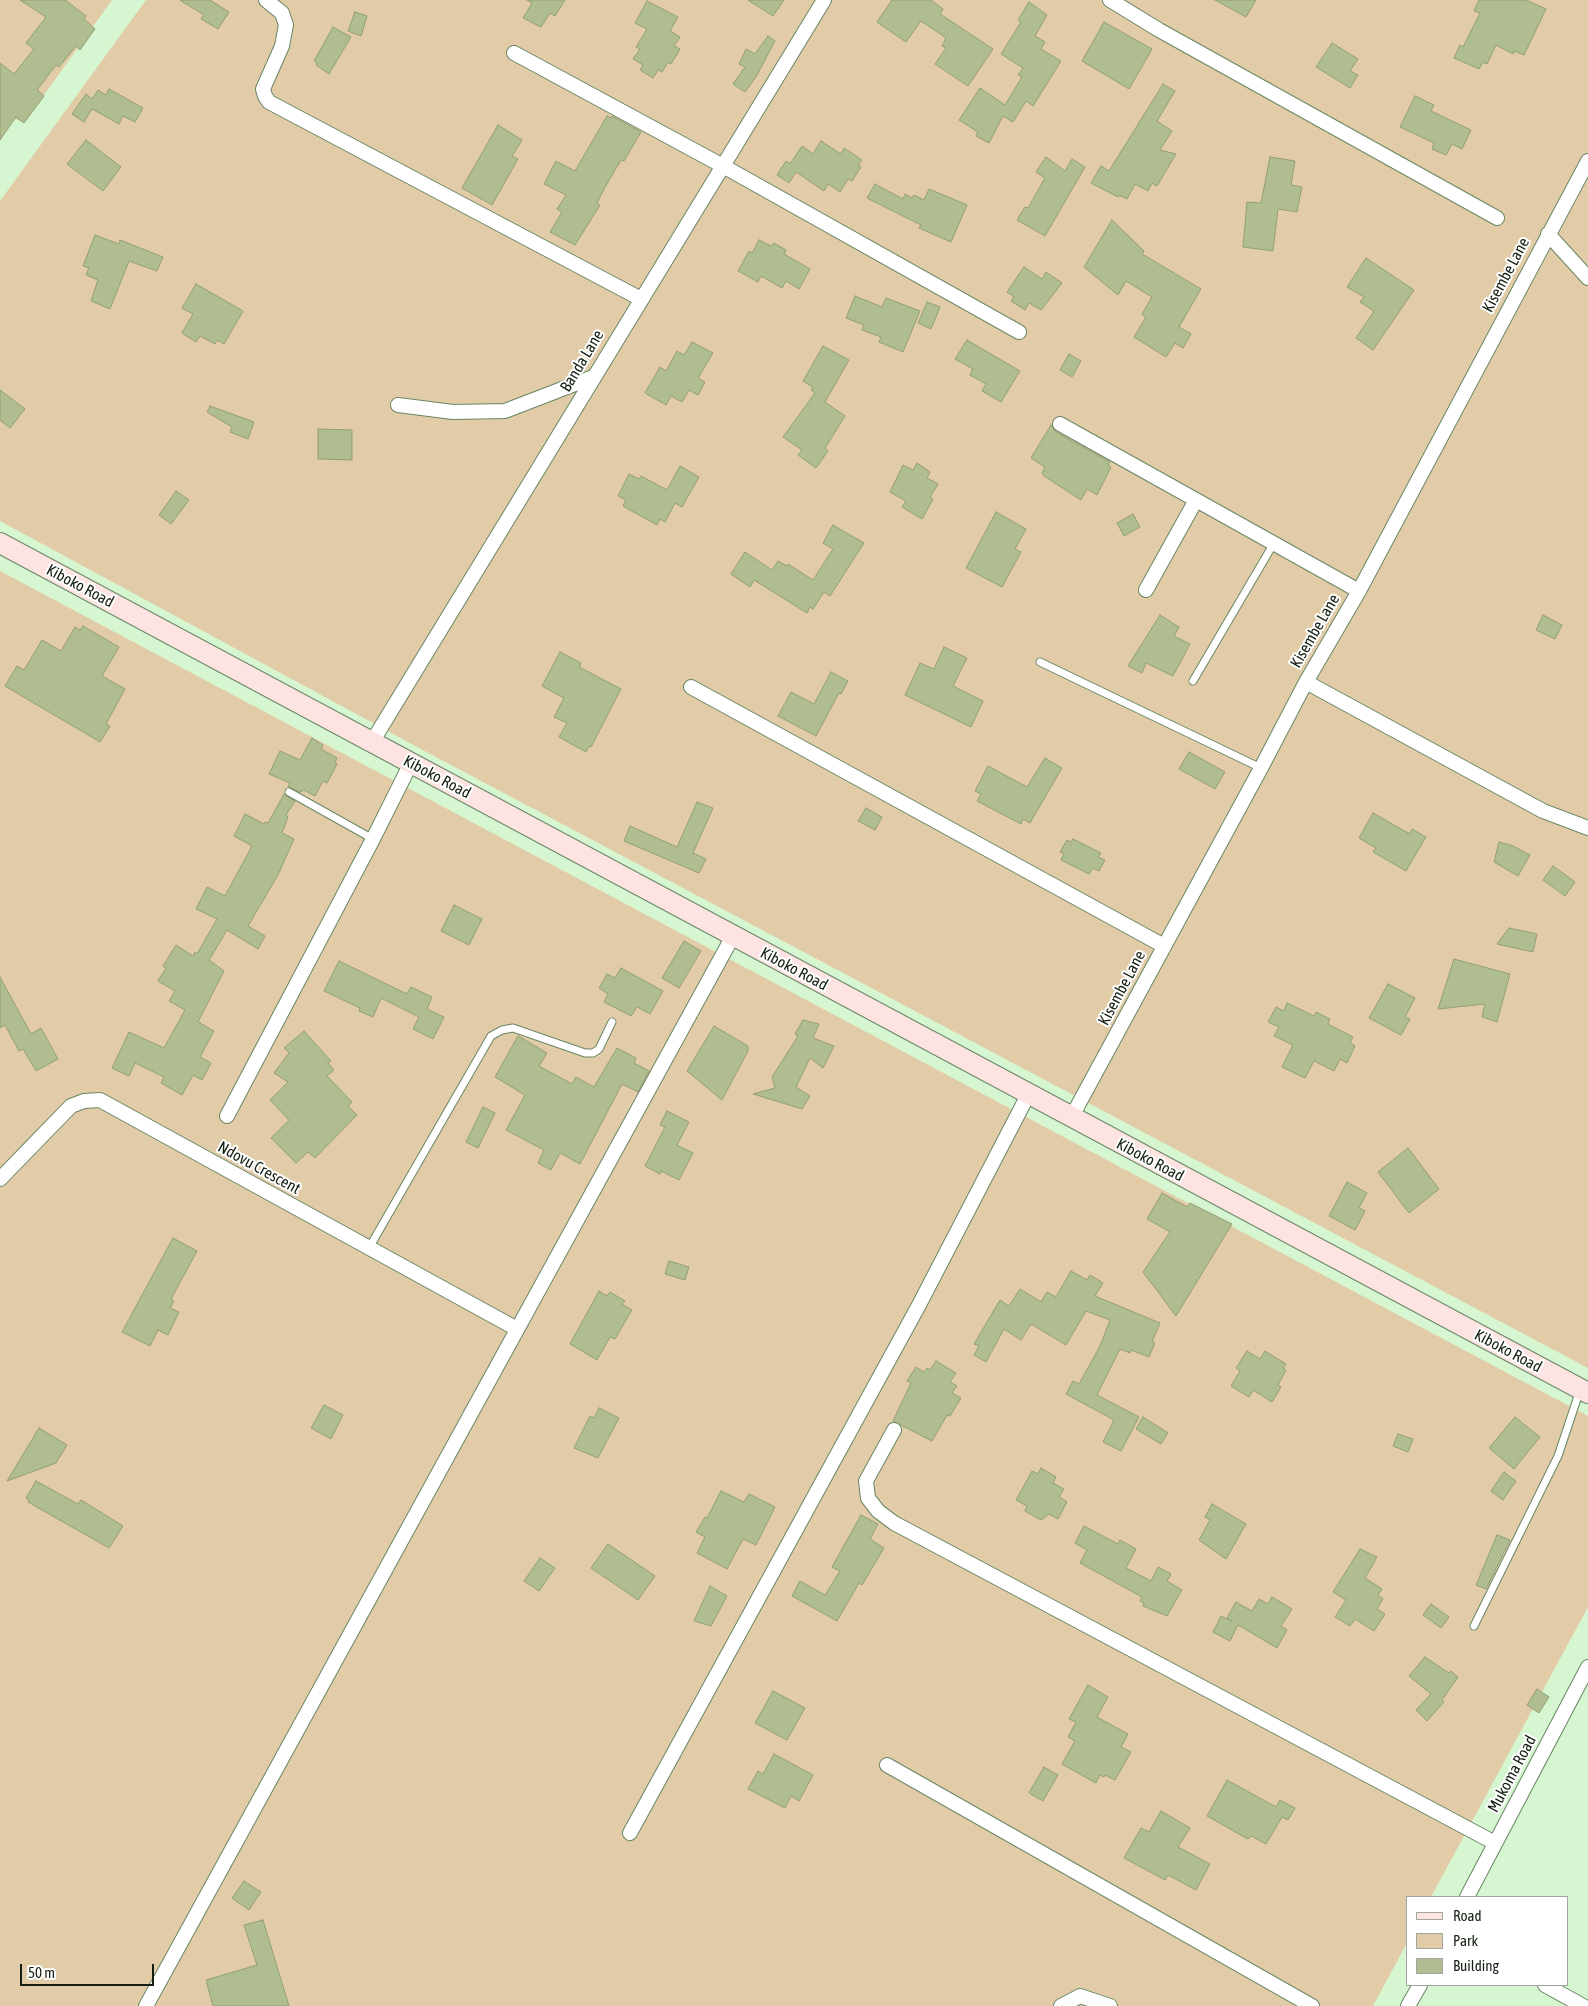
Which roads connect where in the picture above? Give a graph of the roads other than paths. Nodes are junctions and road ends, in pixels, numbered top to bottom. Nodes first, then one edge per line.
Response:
1 (266, 0) edge
2 (824, 0) edge
3 (1114, 1) edge
4 (514, 53) dead end
5 (1588, 162) edge
6 (723, 166) junction
7 (1497, 218) dead end
8 (1548, 234) junction
9 (1588, 278) edge
10 (641, 299) junction
11 (1019, 332) dead end
12 (593, 377) junction
13 (398, 405) dead end
14 (1060, 424) dead end
15 (1196, 500) junction
16 (0, 543) edge
17 (1274, 543) junction
18 (1146, 590) dead end
19 (1359, 590) junction
20 (1040, 662) dead end
21 (1193, 682) dead end
22 (1306, 682) junction
23 (691, 687) dead end
24 (372, 742) junction
25 (411, 763) junction
26 (1261, 768) junction
27 (289, 792) dead end
28 (1588, 828) edge
29 (373, 839) junction
30 (733, 936) junction
31 (1164, 946) junction
32 (612, 1022) dead end
33 (1028, 1095) junction
34 (227, 1116) dead end
35 (1071, 1118) junction
36 (0, 1179) edge
37 (368, 1248) junction
38 (517, 1329) junction
39 (1584, 1391) edge
40 (894, 1430) dead end
41 (1474, 1626) dead end
42 (1588, 1667) edge
43 (887, 1765) dead end
44 (630, 1833) dead end
45 (1495, 1843) junction
46 (1468, 1896) edge
47 (1419, 1986) edge
48 (1547, 1986) edge
49 (146, 2006) edge
50 (1061, 2006) edge
51 (1110, 2006) edge
52 (1312, 2006) edge
53 (1408, 2006) edge
54 (1583, 2006) edge

1 - 10 street
2 - 6 street, Banda Lane
3 - 7 street
4 - 6 street
5 - 8 street, Kisembe Lane
6 - 10 street, Banda Lane
6 - 11 street
8 - 9 street
8 - 19 street, Kisembe Lane
10 - 12 street, Banda Lane
12 - 13 street
12 - 24 street, Banda Lane
14 - 15 street
15 - 17 street
15 - 18 street
16 - 24 street, Kiboko Road
17 - 19 street
17 - 21 lane
19 - 22 street, Kisembe Lane
20 - 26 lane
22 - 26 street, Kisembe Lane
22 - 28 street
23 - 31 street
24 - 25 street, Kiboko Road
25 - 29 street
25 - 30 street, Kiboko Road
26 - 31 street, Kisembe Lane
27 - 29 lane
29 - 34 street
30 - 33 street, Kiboko Road
30 - 38 street
31 - 35 street, Kisembe Lane
32 - 37 lane
33 - 35 street, Kiboko Road
33 - 44 street
35 - 39 street, Kiboko Road
36 - 37 street, Ndovu Crescent
37 - 38 street, Ndovu Crescent
38 - 49 street
39 - 41 lane
40 - 45 street
42 - 45 street, Mukoma Road
43 - 52 street
45 - 46 street, Mukoma Road
47 - 53 street
48 - 54 street
50 - 51 street

